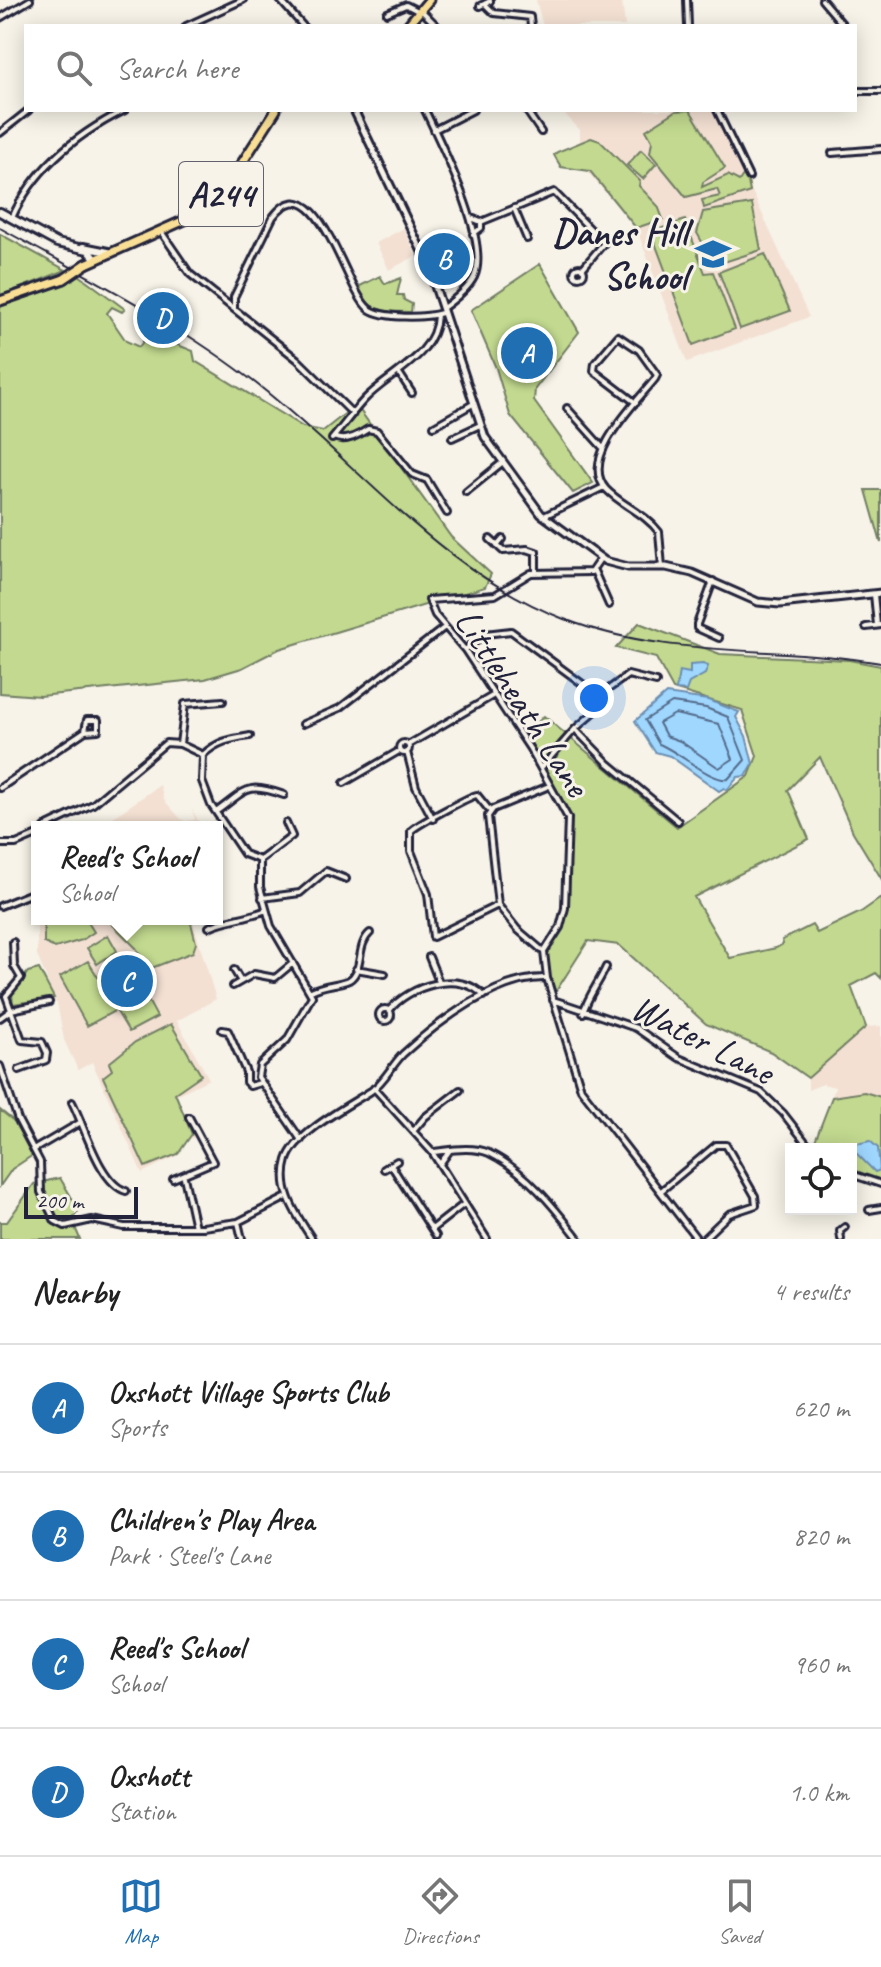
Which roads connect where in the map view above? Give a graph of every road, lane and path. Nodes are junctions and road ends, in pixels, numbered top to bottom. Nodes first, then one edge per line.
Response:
1 (30, 0) edge
2 (243, 0) edge
3 (280, 0) edge
4 (429, 0) edge
5 (687, 0) edge
6 (822, 0) edge
7 (485, 4) edge
8 (419, 10) junction
9 (387, 13) dead end
10 (0, 18) edge
11 (190, 24) edge
12 (301, 24) edge
13 (408, 24) edge
14 (435, 24) edge
15 (531, 24) edge
16 (689, 24) edge
17 (842, 24) edge
18 (857, 91) edge
19 (881, 91) edge
20 (26, 112) edge
21 (121, 112) edge
22 (275, 112) edge
23 (355, 112) edge
24 (426, 112) edge
25 (469, 112) edge
26 (527, 112) edge
27 (718, 112) edge
28 (434, 130) junction
29 (541, 132) dead end
30 (0, 133) edge
31 (881, 149) edge
32 (832, 153) dead end
33 (749, 177) dead end
34 (514, 208) junction
35 (0, 212) edge
36 (471, 218) junction
37 (11, 220) junction
38 (481, 222) junction
39 (162, 233) junction
40 (473, 234) junction
41 (527, 239) dead end
42 (79, 248) junction
43 (108, 252) junction
44 (95, 258) junction
45 (582, 269) dead end
46 (234, 297) junction
47 (0, 301) edge
48 (223, 301) junction
49 (234, 309) junction
50 (440, 312) junction
51 (399, 373) junction
52 (412, 393) dead end
53 (636, 403) junction
54 (473, 404) junction
55 (567, 408) dead end
56 (353, 414) junction
57 (480, 425) junction
58 (434, 426) dead end
59 (452, 438) dead end
60 (602, 447) junction
61 (503, 462) junction
62 (604, 487) junction
63 (466, 492) dead end
64 (447, 513) dead end
65 (543, 515) junction
66 (490, 539) dead end
67 (503, 539) dead end
68 (497, 546) junction
69 (600, 559) junction
70 (662, 567) junction
71 (593, 570) junction
72 (536, 573) junction
73 (714, 581) junction
74 (878, 594) edge
75 (609, 605) dead end
76 (879, 625) edge
77 (445, 627) junction
78 (866, 627) dead end
79 (719, 638) dead end
80 (465, 650) junction
81 (656, 682) dead end
82 (494, 695) junction
83 (599, 696) junction
84 (223, 701) dead end
85 (303, 724) dead end
86 (575, 729) junction
87 (85, 731) dead end
88 (250, 736) dead end
89 (180, 744) junction
90 (408, 745) junction
91 (399, 751) junction
92 (407, 752) junction
93 (203, 755) junction
94 (540, 769) junction
95 (344, 783) dead end
96 (549, 785) junction
97 (0, 788) edge
98 (284, 795) dead end
99 (490, 811) junction
100 (216, 812) junction
101 (433, 819) junction
102 (58, 821) edge
103 (222, 821) edge
104 (678, 821) dead end
105 (223, 822) edge
106 (286, 823) dead end
107 (31, 838) edge
108 (273, 840) dead end
109 (0, 844) edge
110 (276, 846) junction
111 (260, 860) junction
112 (346, 879) dead end
113 (31, 893) edge
114 (262, 898) junction
115 (498, 905) junction
116 (0, 906) edge
117 (266, 910) junction
118 (223, 921) edge
119 (214, 925) edge
120 (216, 925) edge
121 (209, 927) dead end
122 (219, 931) dead end
123 (370, 933) dead end
124 (13, 942) dead end
125 (544, 952) junction
126 (429, 957) dead end
127 (293, 963) junction
128 (606, 967) dead end
129 (356, 969) junction
130 (234, 970) dead end
131 (377, 973) junction
132 (385, 974) dead end
133 (547, 978) junction
134 (240, 980) junction
135 (375, 980) dead end
136 (439, 982) junction
137 (233, 986) dead end
138 (311, 991) junction
139 (484, 996) junction
140 (553, 1000) junction
141 (49, 1002) dead end
142 (11, 1010) junction
143 (389, 1011) dead end
144 (583, 1013) junction
145 (0, 1018) edge
146 (222, 1030) dead end
147 (0, 1066) edge
148 (19, 1070) dead end
149 (261, 1083) junction
150 (374, 1088) junction
151 (460, 1090) dead end
152 (71, 1102) dead end
153 (189, 1117) dead end
154 (81, 1122) junction
155 (415, 1129) junction
156 (301, 1140) junction
157 (806, 1143) edge
158 (34, 1149) junction
159 (450, 1150) junction
160 (432, 1152) junction
161 (397, 1161) dead end
162 (440, 1164) junction
163 (391, 1165) junction
164 (384, 1169) dead end
165 (857, 1176) edge
166 (184, 1177) junction
167 (173, 1179) dead end
168 (881, 1184) edge
169 (126, 1191) dead end
170 (661, 1191) junction
171 (287, 1197) junction
172 (464, 1204) junction
173 (881, 1208) edge
174 (869, 1210) dead end
175 (238, 1222) junction
176 (195, 1227) junction
177 (845, 1227) dead end
178 (432, 1229) junction
179 (436, 1236) dead end
180 (242, 1239) edge
181 (312, 1239) edge
182 (487, 1239) edge
183 (579, 1239) edge
184 (697, 1239) edge
185 (703, 1239) edge
186 (841, 1239) edge

1 - 10 street
2 - 11 street
3 - 12 street
4 - 8 main road
5 - 16 street
6 - 17 street
7 - 15 street
8 - 9 street
8 - 13 main road
8 - 14 street
18 - 19 street
20 - 30 street
21 - 37 street
22 - 39 main road, A244
23 - 50 street
24 - 28 street
25 - 28 street
26 - 29 street
27 - 33 street
28 - 36 street
31 - 32 street
34 - 38 street
34 - 41 street
34 - 45 street
35 - 37 main road
36 - 38 street
36 - 40 street
37 - 42 main road
38 - 40 street
39 - 43 main road, A244
39 - 48 street
40 - 50 street
42 - 43 main road
42 - 44 main road
43 - 44 main road, A244
44 - 47 main road, A244, bridge
46 - 48 street
46 - 49 street
46 - 50 street
48 - 49 street
49 - 56 street
50 - 51 street
50 - 54 street
51 - 52 street
51 - 56 street
53 - 53 street
53 - 60 street
54 - 57 street
54 - 58 street
55 - 60 street
56 - 64 street
57 - 59 street
57 - 61 street
60 - 62 street
61 - 63 street
61 - 65 street
62 - 65 street
62 - 70 street
65 - 69 street
66 - 68 street
67 - 68 street
68 - 72 street
69 - 70 street
69 - 71 street
70 - 73 street
71 - 72 street
71 - 75 street
72 - 77 street, Littleheath Lane
73 - 74 street
73 - 79 street
74 - 76 street
76 - 78 street
77 - 80 street, Littleheath Lane
77 - 85 street
80 - 82 street, Littleheath Lane
80 - 83 street
81 - 83 street
82 - 90 street
82 - 94 street, Littleheath Lane
83 - 86 street
84 - 89 street
86 - 94 street
86 - 104 street
87 - 97 street
88 - 93 street
89 - 93 street
89 - 102 street
90 - 91 street
90 - 92 street
91 - 92 street
91 - 95 street
92 - 101 street
93 - 100 street
94 - 96 street, Littleheath Lane
96 - 99 street
96 - 125 street, Littleheath Lane
98 - 100 street
99 - 101 street
99 - 115 street
100 - 103 street
101 - 115 street
105 - 111 street
106 - 110 street
107 - 109 street
108 - 110 street
110 - 111 street
111 - 114 street
112 - 114 street
113 - 116 street
114 - 117 street
115 - 125 street
117 - 118 street
117 - 127 street
119 - 121 street
120 - 122 street
123 - 129 street
124 - 142 street
125 - 133 street
126 - 136 street
127 - 134 street
127 - 138 street
128 - 144 street
129 - 131 street
129 - 138 street
130 - 134 street
131 - 132 street
131 - 135 street
133 - 139 street
133 - 140 street
134 - 137 street
136 - 139 street
136 - 143 street
138 - 149 street
139 - 150 street
140 - 144 street, Water Lane
140 - 170 street
141 - 142 street
142 - 145 street
142 - 148 street
144 - 157 street, Water Lane
146 - 149 street
147 - 158 street
149 - 156 street
150 - 155 street
150 - 156 street
151 - 155 street
152 - 154 street
153 - 166 street
154 - 158 street
154 - 169 street
155 - 160 street
156 - 171 street
158 - 176 street
159 - 160 street
159 - 162 street
159 - 183 street
160 - 162 street
161 - 163 street
162 - 172 street
163 - 164 street
163 - 178 street
165 - 168 street
166 - 167 street
166 - 176 street
170 - 184 street
170 - 185 street
171 - 175 street
171 - 181 street
172 - 178 street
172 - 182 street
173 - 174 street
175 - 176 street
175 - 180 street
177 - 186 street
178 - 179 street

